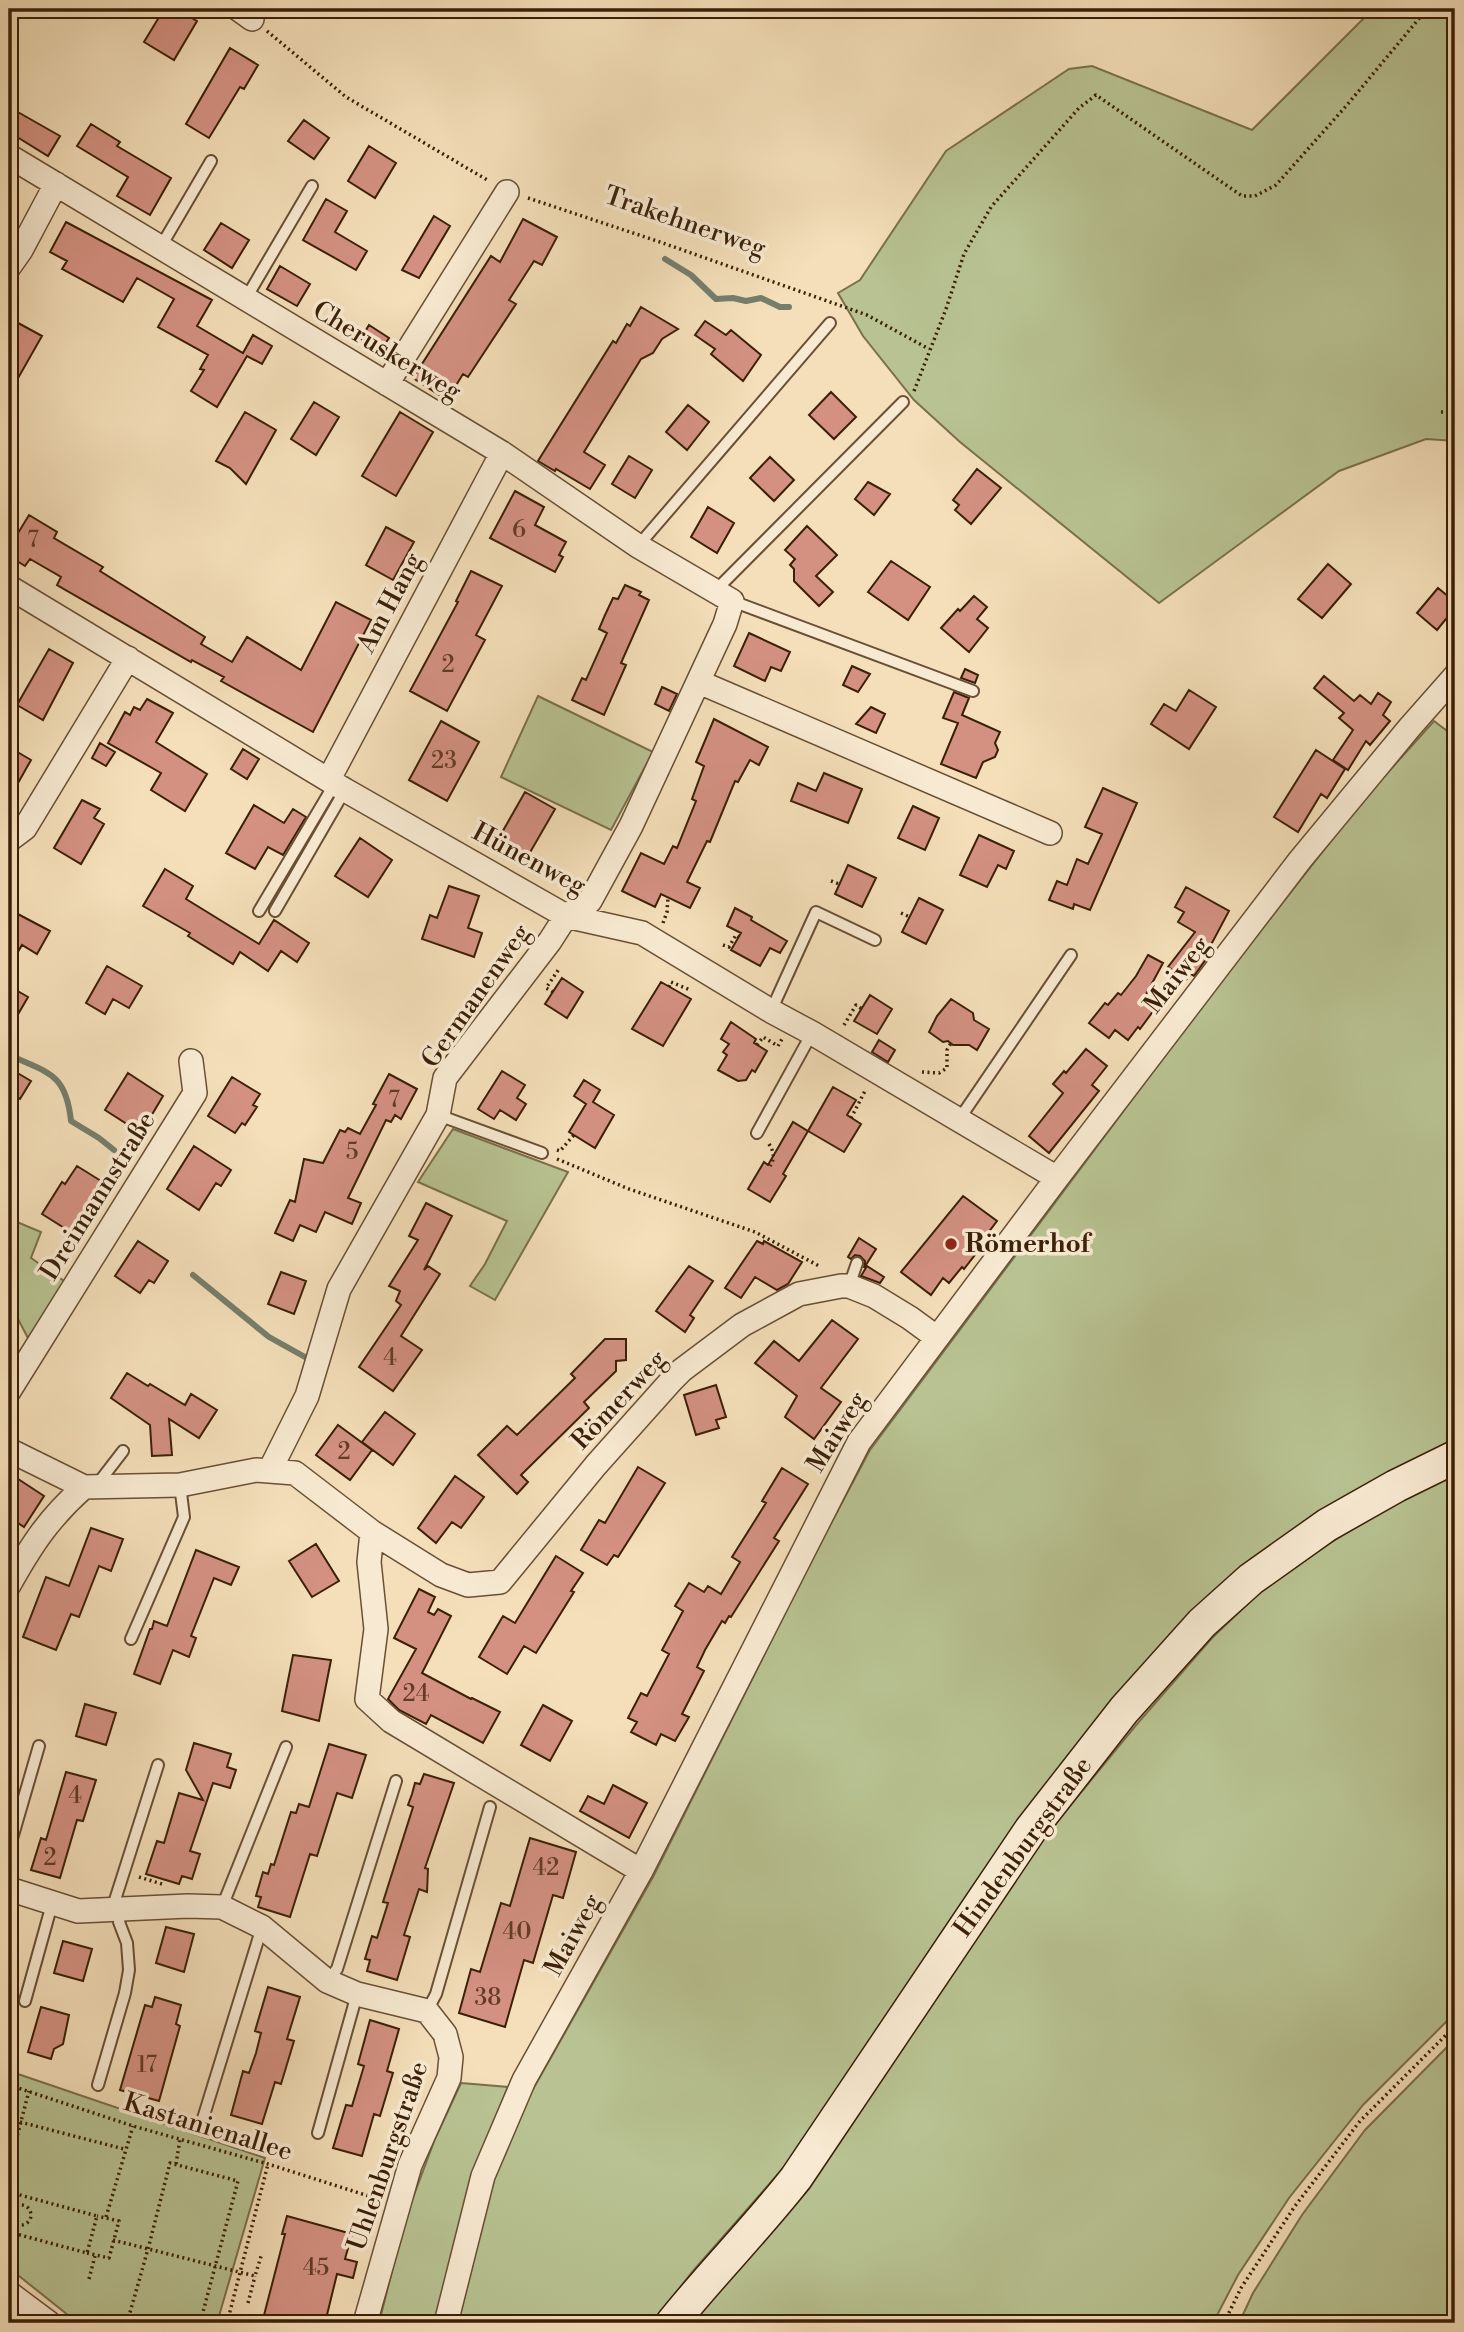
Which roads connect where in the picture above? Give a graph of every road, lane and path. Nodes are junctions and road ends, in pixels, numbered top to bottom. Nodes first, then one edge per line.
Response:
1 (1427, 9) edge
2 (245, 14) edge
3 (9, 156) edge
4 (211, 161) dead end
5 (56, 184) junction
6 (312, 186) dead end
7 (507, 192) junction
8 (159, 248) junction
9 (9, 267) edge
10 (245, 300) junction
11 (830, 323) dead end
12 (929, 349) junction
13 (387, 384) junction
14 (903, 402) joint
15 (1441, 412) dead end
16 (1455, 412) edge
17 (502, 453) junction
18 (638, 545) junction
19 (9, 587) edge
20 (723, 596) junction
21 (128, 658) junction
22 (1455, 676) edge
23 (699, 682) junction
24 (973, 691) dead end
25 (336, 784) junction
26 (1049, 833) dead end
27 (9, 840) edge
28 (9, 853) edge
29 (831, 881) dead end
30 (839, 884) dead end
31 (668, 897) dead end
32 (259, 911) dead end
33 (275, 911) dead end
34 (901, 913) dead end
35 (566, 916) junction
36 (909, 917) dead end
37 (662, 926) dead end
38 (739, 937) dead end
39 (875, 940) dead end
40 (723, 945) dead end
41 (1071, 955) dead end
42 (669, 986) dead end
43 (694, 992) dead end
44 (862, 1009) dead end
45 (771, 1011) junction
46 (822, 1039) junction
47 (951, 1043) dead end
48 (191, 1062) dead end
49 (875, 1072) junction
50 (905, 1089) junction
51 (438, 1115) junction
52 (851, 1118) dead end
53 (958, 1121) junction
54 (574, 1135) dead end
55 (760, 1136) joint
56 (547, 1151) junction
57 (769, 1166) dead end
58 (1057, 1178) junction
59 (857, 1263) dead end
60 (859, 1289) junction
61 (936, 1337) junction
62 (9, 1391) edge
63 (9, 1450) edge
64 (123, 1451) dead end
65 (1455, 1457) edge
66 (270, 1470) junction
67 (180, 1485) junction
68 (90, 1486) junction
69 (372, 1532) junction
70 (17, 1552) edge
71 (9, 1585) edge
72 (131, 1639) dead end
73 (39, 1746) dead end
74 (286, 1747) dead end
75 (158, 1765) dead end
76 (396, 1781) dead end
77 (490, 1807) dead end
78 (9, 1849) edge
79 (641, 1871) junction
80 (124, 1872) junction
81 (166, 1885) dead end
82 (9, 1889) edge
83 (52, 1904) junction
84 (222, 1907) junction
85 (118, 1910) junction
86 (262, 1927) junction
87 (327, 1981) junction
88 (357, 1994) junction
89 (25, 2001) dead end
90 (427, 2011) junction
91 (1455, 2026) edge
92 (9, 2085) edge
93 (97, 2085) dead end
94 (29, 2091) junction
95 (20, 2122) junction
96 (201, 2125) dead end
97 (133, 2126) junction
98 (318, 2133) dead end
99 (180, 2139) junction
100 (124, 2149) junction
101 (176, 2164) junction
102 (268, 2164) junction
103 (9, 2167) edge
104 (9, 2192) edge
105 (26, 2198) junction
106 (22, 2206) junction
107 (397, 2206) junction
108 (97, 2216) junction
109 (106, 2217) junction
110 (17, 2224) junction
111 (9, 2232) edge
112 (14, 2234) junction
113 (113, 2240) junction
114 (148, 2249) junction
115 (87, 2253) junction
116 (262, 2253) dead end
117 (95, 2256) junction
118 (214, 2266) junction
119 (241, 2273) junction
120 (255, 2276) junction
121 (89, 2279) dead end
122 (9, 2294) edge
123 (248, 2303) dead end
124 (48, 2323) edge
125 (127, 2323) edge
126 (200, 2323) edge
127 (227, 2323) edge
128 (365, 2323) edge
129 (446, 2323) edge
130 (673, 2323) edge
131 (1224, 2323) edge

1 - 12 path
2 - 7 path, Trakehnerweg
3 - 5 street, Cheruskerweg
4 - 8 lane
5 - 8 street, Cheruskerweg
5 - 9 street
6 - 10 lane
7 - 12 path, Trakehnerweg
7 - 13 street
8 - 10 street, Cheruskerweg
10 - 13 street, Cheruskerweg
11 - 18 lane
12 - 14 path
13 - 17 street, Cheruskerweg
14 - 20 lane
15 - 16 path
17 - 18 street, Cheruskerweg
17 - 25 street, Am Hang
18 - 20 street, Cheruskerweg
19 - 21 street, Hünenweg
20 - 23 street, Germanenweg
20 - 24 lane
21 - 25 street, Hünenweg
21 - 27 street
22 - 58 street, Maiweg
23 - 26 street
23 - 35 street, Germanenweg
25 - 32 lane
25 - 33 lane
25 - 35 street, Hünenweg
27 - 28 lane
29 - 30 path
31 - 37 path
34 - 36 path
35 - 45 street, Hünenweg
35 - 51 street, Germanenweg
38 - 40 path
39 - 45 lane
41 - 53 lane
42 - 43 path
44 - 46 path
45 - 46 street, Hünenweg
46 - 49 street, Hünenweg
46 - 55 lane
47 - 50 path
48 - 62 street, Dreimannstraße
49 - 50 street, Hünenweg
49 - 52 path
50 - 53 street, Hünenweg
51 - 56 lane
51 - 66 street, Germanenweg
53 - 58 street, Hünenweg
54 - 56 path
55 - 57 path
56 - 60 path
58 - 61 street, Maiweg
59 - 60 lane
60 - 61 street
60 - 69 street, Römerweg
61 - 79 street, Maiweg
63 - 68 street
64 - 68 lane
65 - 130 main road, Hindenburgstraße
66 - 67 street, Römerweg
66 - 69 street, Römerweg
67 - 68 street, Römerweg
67 - 72 lane
68 - 70 street
69 - 79 street
70 - 71 street
73 - 78 lane
74 - 84 lane
75 - 80 lane
76 - 87 lane
77 - 90 lane
79 - 129 street, Maiweg
80 - 81 path
80 - 85 lane
82 - 83 street
83 - 85 street
83 - 89 lane
84 - 85 street
84 - 86 street
85 - 93 lane
86 - 87 street
86 - 96 lane
87 - 88 street
88 - 90 street
88 - 98 lane
90 - 107 street, Uhlenburgstraße
91 - 131 path
92 - 94 path, Kastanienallee
94 - 95 path
94 - 97 path, Kastanienallee
95 - 100 path
95 - 103 path
97 - 99 path, Kastanienallee
97 - 100 path
99 - 101 path
99 - 102 path, Kastanienallee
100 - 109 path
101 - 114 path
101 - 118 path
102 - 107 path, Kastanienallee
102 - 119 path
104 - 105 path
105 - 106 path
105 - 108 path
106 - 110 path
106 - 110 path
107 - 128 street, Uhlenburgstraße
108 - 109 path
108 - 115 path
109 - 113 path
110 - 112 path
111 - 112 path
112 - 115 path
113 - 114 path
113 - 117 path
114 - 118 path
114 - 125 path
115 - 117 path
116 - 120 path
117 - 121 path
118 - 119 path
118 - 126 path
119 - 120 path
119 - 127 path
120 - 123 path
122 - 124 street

